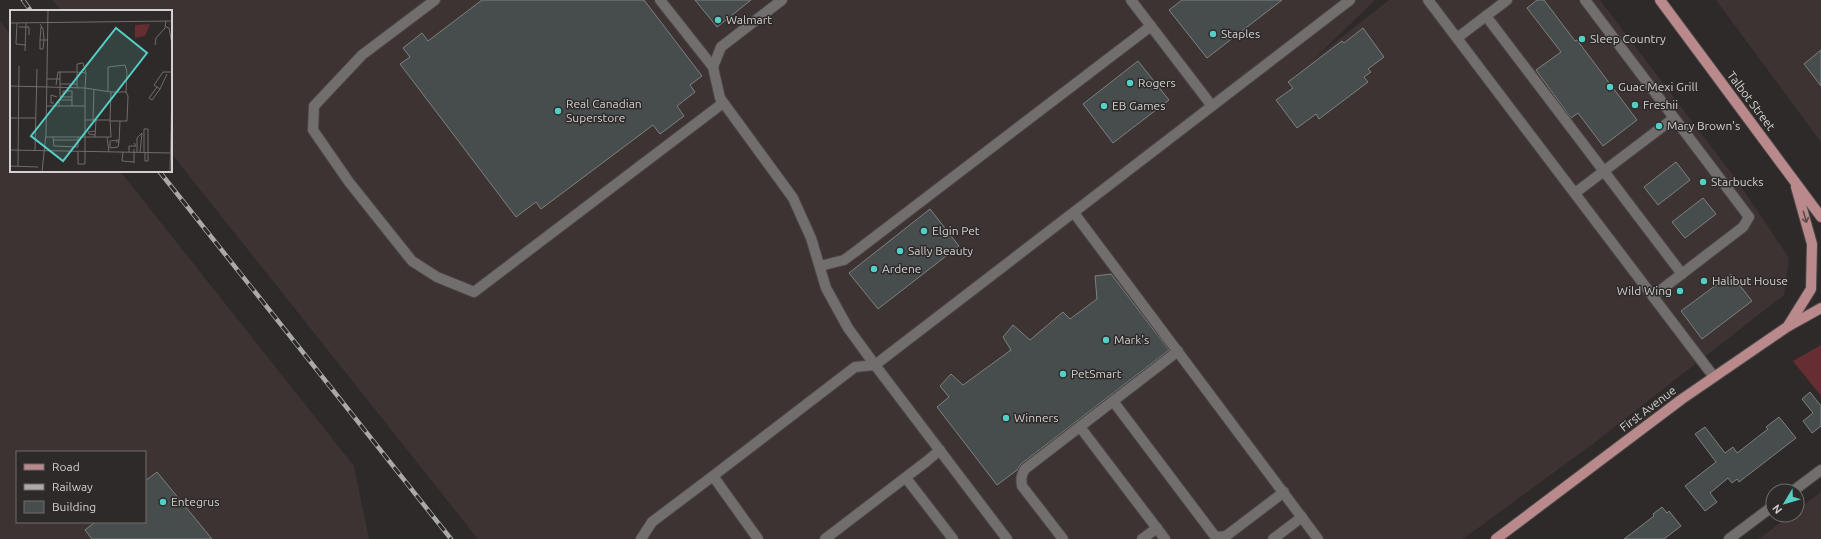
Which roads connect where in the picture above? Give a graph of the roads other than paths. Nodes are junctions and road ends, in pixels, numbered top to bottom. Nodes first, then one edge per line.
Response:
1 (435, 0) edge
2 (660, 0) edge
3 (782, 0) edge
4 (1131, 0) edge
5 (1350, 0) edge
6 (1428, 0) edge
7 (1506, 0) edge
8 (1585, 0) edge
9 (1660, 0) edge
10 (1486, 16) junction
11 (1151, 26) junction
12 (1457, 38) junction
13 (713, 67) junction
14 (723, 103) junction
15 (1212, 106) junction
16 (1674, 118) junction
17 (1604, 171) junction
18 (1794, 180) junction
19 (1575, 193) junction
20 (1074, 213) junction
21 (1821, 217) edge
22 (820, 266) junction
23 (1682, 274) junction
24 (1653, 296) junction
25 (1821, 308) edge
26 (1787, 327) junction
27 (1178, 351) junction
28 (875, 365) junction
29 (1714, 377) junction
30 (1113, 402) junction
31 (1080, 427) junction
32 (940, 450) junction
33 (1821, 470) edge
34 (714, 476) junction
35 (906, 478) junction
36 (1804, 483) edge
37 (1284, 492) junction
38 (1765, 512) edge
39 (1302, 518) junction
40 (1157, 528) junction
41 (641, 539) edge
42 (758, 539) edge
43 (825, 539) edge
44 (953, 539) edge
45 (1007, 539) edge
46 (1064, 539) edge
47 (1142, 539) edge
48 (1165, 539) edge
49 (1273, 539) edge
50 (1318, 539) edge
51 (1496, 539) edge
52 (1729, 539) edge

1 - 14 street
2 - 13 street
3 - 13 street
4 - 11 street
5 - 15 street
6 - 12 street
7 - 10 street
8 - 16 street
9 - 18 main road, Talbot Street
10 - 12 street
10 - 17 street
11 - 15 street
11 - 22 street
12 - 19 street
13 - 14 street
14 - 22 street
15 - 20 street
16 - 17 street
16 - 23 street
17 - 19 street
17 - 23 street
18 - 21 main road, Talbot Street
18 -> 26 main road
19 - 24 street
20 - 27 street
20 - 28 street
22 - 28 street
23 - 24 street
24 - 29 street
25 - 26 main road, First Avenue
26 - 29 main road, First Avenue
27 - 30 street
27 - 37 street
28 - 32 street
28 - 34 street
29 - 51 main road, First Avenue
30 - 31 street
30 - 37 street
31 - 40 street
31 - 46 street
32 - 35 street
32 - 45 street
33 - 36 street
34 - 41 street
34 - 42 street
35 - 43 street
35 - 44 street
37 - 39 street
38 - 52 street
39 - 49 street
39 - 50 street
40 - 47 street
40 - 48 street

